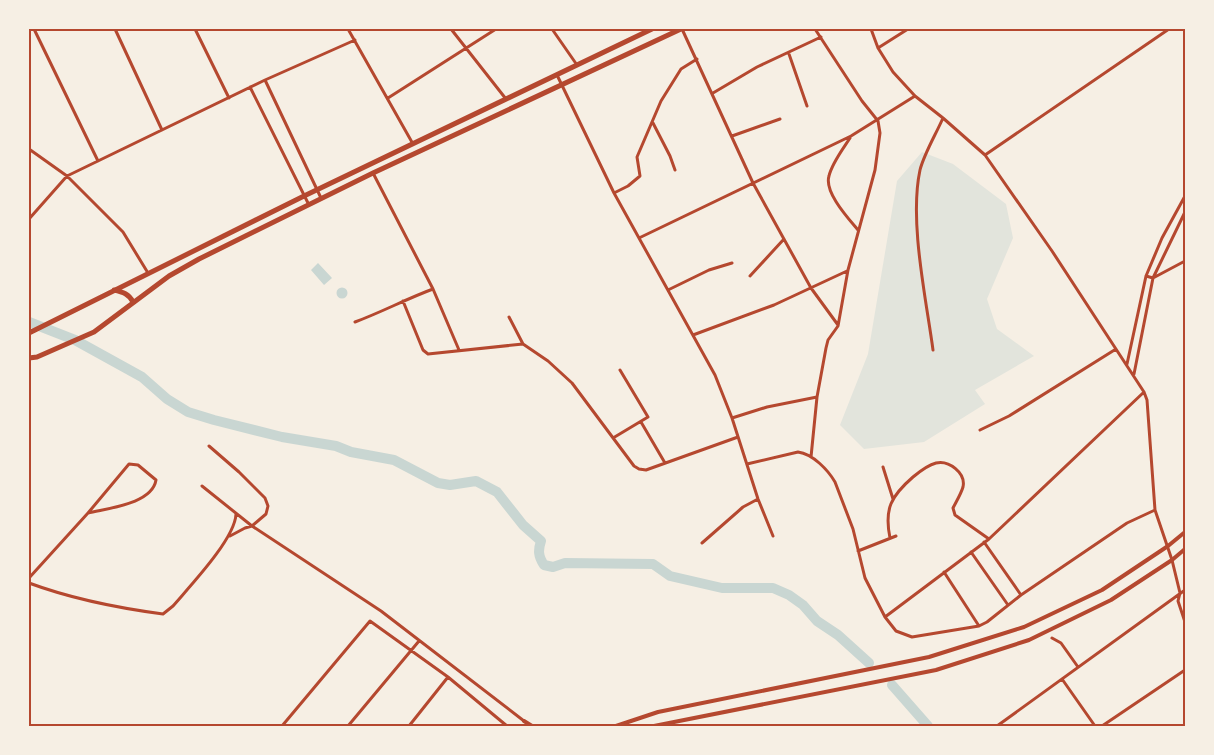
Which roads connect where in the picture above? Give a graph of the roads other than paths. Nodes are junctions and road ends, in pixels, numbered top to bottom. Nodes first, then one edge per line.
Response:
1 (34, 29) edge
2 (115, 29) edge
3 (195, 29) edge
4 (348, 29) edge
5 (451, 29) edge
6 (496, 29) edge
7 (552, 29) edge
8 (652, 29) edge
9 (681, 29) edge
10 (815, 29) edge
11 (871, 29) edge
12 (908, 29) edge
13 (1169, 29) edge
14 (644, 30) edge
15 (821, 37) junction
16 (355, 40) junction
17 (466, 48) junction
18 (878, 48) junction
19 (789, 54) junction
20 (696, 59) junction
21 (576, 64) junction
22 (557, 74) junction
23 (265, 80) junction
24 (562, 84) junction
25 (250, 87) junction
26 (713, 94) junction
27 (915, 96) junction
28 (229, 98) junction
29 (388, 98) junction
30 (506, 99) junction
31 (807, 106) dead end
32 (943, 118) junction
33 (780, 119) dead end
34 (878, 121) junction
35 (652, 123) junction
36 (162, 130) junction
37 (732, 136) junction
38 (850, 136) junction
39 (413, 144) junction
40 (29, 149) edge
41 (984, 155) junction
42 (98, 161) junction
43 (676, 170) dead end
44 (373, 173) junction
45 (67, 176) junction
46 (753, 183) junction
47 (317, 190) junction
48 (614, 193) junction
49 (304, 196) junction
50 (1185, 196) edge
51 (321, 199) junction
52 (309, 205) junction
53 (1185, 212) edge
54 (29, 219) edge
55 (858, 230) junction
56 (639, 238) junction
57 (784, 239) junction
58 (1185, 261) edge
59 (732, 262) dead end
60 (848, 270) junction
61 (148, 272) junction
62 (750, 276) dead end
63 (1146, 276) junction
64 (1153, 278) junction
65 (811, 288) junction
66 (432, 289) junction
67 (113, 290) junction
68 (668, 290) junction
69 (402, 300) junction
70 (132, 304) junction
71 (508, 317) dead end
72 (355, 322) dead end
73 (838, 326) junction
74 (29, 333) edge
75 (693, 334) junction
76 (524, 344) junction
77 (459, 350) junction
78 (933, 350) dead end
79 (1116, 350) junction
80 (29, 358) edge
81 (1127, 365) junction
82 (620, 370) dead end
83 (1134, 374) junction
84 (1144, 392) junction
85 (818, 397) junction
86 (732, 418) junction
87 (641, 422) junction
88 (980, 430) dead end
89 (738, 437) junction
90 (613, 438) junction
91 (208, 446) dead end
92 (811, 457) junction
93 (666, 463) junction
94 (747, 464) junction
95 (883, 467) dead end
96 (202, 486) dead end
97 (758, 499) junction
98 (892, 499) junction
99 (1155, 510) junction
100 (88, 513) junction
101 (236, 514) junction
102 (252, 526) junction
103 (1185, 532) edge
104 (230, 536) junction
105 (773, 536) dead end
106 (896, 536) dead end
107 (890, 538) junction
108 (989, 539) junction
109 (984, 542) junction
110 (702, 543) dead end
111 (1168, 546) junction
112 (1185, 549) edge
113 (858, 551) junction
114 (971, 552) junction
115 (1172, 560) junction
116 (944, 572) junction
117 (29, 578) edge
118 (29, 584) edge
119 (1185, 590) edge
120 (1180, 593) junction
121 (1021, 595) junction
122 (1008, 605) junction
123 (885, 617) junction
124 (1185, 622) edge
125 (979, 626) junction
126 (1052, 638) dead end
127 (419, 641) junction
128 (411, 650) junction
129 (1078, 667) junction
130 (1185, 670) edge
131 (448, 677) junction
132 (1062, 679) junction
133 (524, 724) edge
134 (282, 726) edge
135 (348, 726) edge
136 (409, 726) edge
137 (507, 726) edge
138 (532, 726) edge
139 (616, 726) edge
140 (654, 726) edge
141 (997, 726) edge
142 (1095, 726) edge
143 (1102, 726) edge

1 - 42 street
2 - 36 street
3 - 28 street
4 - 16 street
5 - 17 street
6 - 17 street
7 - 21 street
8 - 14 main road
9 - 20 street
9 - 24 main road
10 - 15 street
11 - 18 street
12 - 18 street
13 - 41 street
14 - 21 main road
15 - 19 street
15 - 34 street
16 - 23 street
16 - 29 street
17 - 29 street
17 - 30 street
18 - 27 street
19 - 26 street
19 - 31 street
20 - 26 street
20 - 35 street
21 - 22 main road
22 - 24 street
22 - 30 main road
23 - 25 street
23 - 47 street
24 - 44 main road
24 - 48 street
25 - 28 street
25 - 49 street
26 - 37 street
27 - 32 street
27 - 34 street
28 - 36 street
29 - 39 street
30 - 39 main road
32 - 41 street
32 - 78 street
33 - 37 street
34 - 38 street
34 - 55 street
35 - 43 street
35 - 48 street
36 - 42 street
37 - 46 street
38 - 46 street
38 - 55 street
39 - 47 main road
40 - 45 street
41 - 79 street
42 - 45 street
44 - 51 main road
44 - 66 street
45 - 54 street
45 - 61 street
46 - 56 street
46 - 57 street
47 - 49 main road
47 - 51 street
48 - 56 street
49 - 52 street
49 - 61 main road
50 - 63 street
51 - 52 main road
52 - 70 main road
53 - 64 street
55 - 60 street
56 - 68 street
57 - 62 street
57 - 65 street
58 - 64 street
59 - 68 street
60 - 65 street
60 - 73 street
61 - 67 main road
63 - 64 street
63 - 81 street
64 - 83 street
65 - 73 street
65 - 75 street
66 - 69 street
66 - 77 street
67 - 70 main road
67 - 74 main road
68 - 75 street
69 - 72 street
69 - 77 street
70 - 80 main road
71 - 76 street
73 - 85 street
75 - 86 street
76 - 77 street
76 - 90 street
79 - 81 street
79 - 88 street
81 - 83 street
82 - 87 street
83 - 84 street
84 - 99 street
84 - 108 street
85 - 86 street
85 - 92 street
86 - 89 street
87 - 90 street
87 - 93 street
89 - 93 street
89 - 94 street
90 - 93 street
91 - 102 street
92 - 94 street
92 - 113 street
94 - 97 street
95 - 98 street
96 - 101 street
97 - 105 street
97 - 110 street
98 - 107 street
98 - 108 street
99 - 111 street
99 - 121 street
100 - 100 street
100 - 117 street
101 - 102 street
101 - 104 street
102 - 104 street
102 - 127 street
103 - 111 street
104 - 118 street
106 - 107 street
107 - 113 street
108 - 109 street
109 - 114 street
109 - 121 street
111 - 115 street
111 - 139 street
112 - 115 street
113 - 123 street
114 - 116 street
114 - 122 street
115 - 120 street
115 - 140 street
116 - 123 street
116 - 125 street
119 - 120 street
120 - 124 street
120 - 129 street
121 - 122 street
122 - 125 street
123 - 125 street
126 - 129 street
127 - 128 street
127 - 133 street
128 - 131 street
128 - 134 street
128 - 135 street
129 - 132 street
130 - 143 street
131 - 136 street
131 - 137 street
132 - 141 street
132 - 142 street
133 - 138 street

